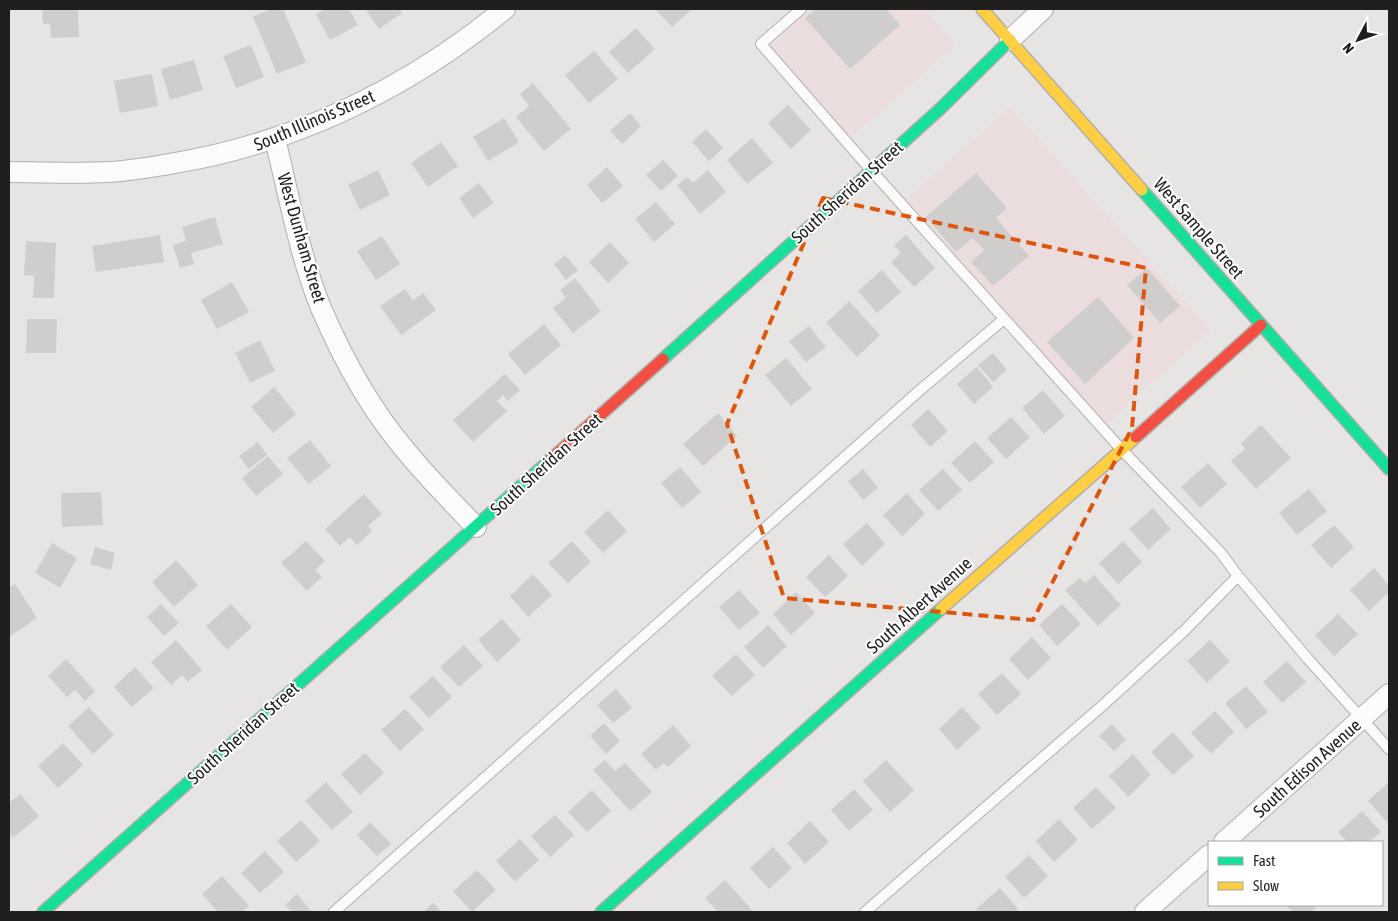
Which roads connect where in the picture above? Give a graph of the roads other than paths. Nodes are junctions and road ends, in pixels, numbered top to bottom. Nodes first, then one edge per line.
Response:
1 (505, 9) edge
2 (800, 9) edge
3 (982, 9) edge
4 (1043, 9) edge
5 (1010, 40) junction
6 (275, 139) junction
7 (871, 170) junction
8 (9, 172) edge
9 (1004, 318) junction
10 (1261, 325) junction
11 (1121, 449) junction
12 (1389, 469) edge
13 (476, 527) junction
14 (1238, 576) junction
15 (1389, 694) edge
16 (1361, 718) junction
17 (1389, 749) edge
18 (1225, 841) edge
19 (1208, 856) edge
20 (43, 912) edge
21 (334, 912) edge
22 (601, 912) edge
23 (865, 912) edge
24 (1146, 912) edge

1 - 6 street, South Illinois Street
2 - 7 lane
3 - 5 street, West Sample Street
4 - 5 street, South Sheridan Street
5 - 7 street, South Sheridan Street
5 - 10 street, West Sample Street
6 - 8 street, South Illinois Street
6 - 13 street, West Dunham Street
7 - 9 lane
7 - 13 street, South Sheridan Street
9 - 11 lane
9 - 21 lane
10 - 11 street, South Albert Avenue
10 - 12 street, West Sample Street
11 - 14 lane
11 - 22 street, South Albert Avenue
13 - 20 street, South Sheridan Street
14 - 16 lane
14 - 23 lane
15 - 16 street, South Edison Avenue
16 - 17 lane
16 - 18 street, South Edison Avenue
19 - 24 street

